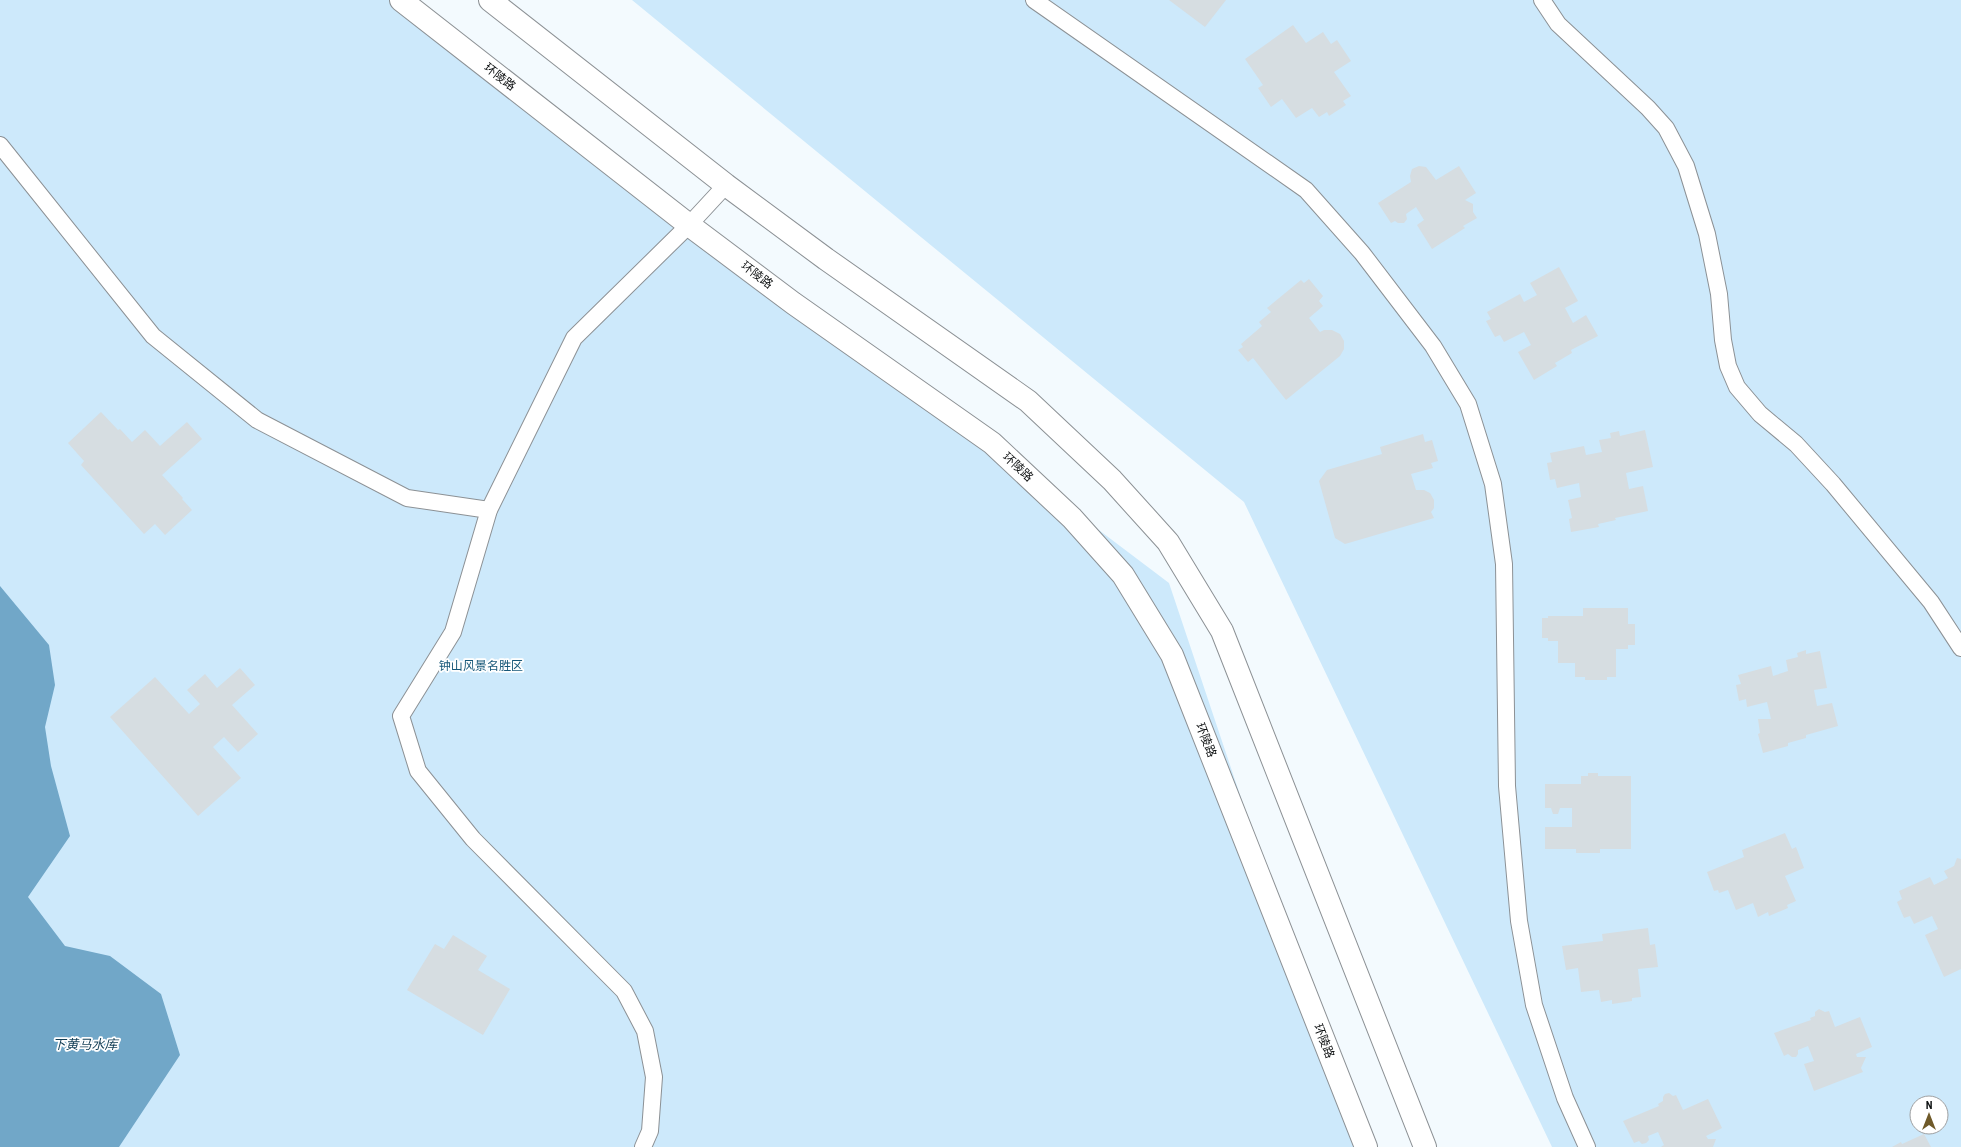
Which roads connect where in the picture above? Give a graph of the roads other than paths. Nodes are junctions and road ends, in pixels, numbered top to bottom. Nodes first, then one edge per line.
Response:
1 (401, 0) edge
2 (490, 0) edge
3 (1034, 0) edge
4 (1542, 0) edge
5 (0, 145) edge
6 (726, 185) junction
7 (689, 225) junction
8 (489, 510) junction
9 (1961, 648) edge
10 (643, 1147) edge
11 (1366, 1147) edge
12 (1425, 1147) edge
13 (1587, 1147) edge

1 - 7 main road, 环陵路
2 - 6 main road
3 - 13 lane
4 - 9 lane
5 - 8 lane
6 - 7 lane
6 - 12 main road
7 - 8 lane
7 - 11 main road, 环陵路
8 - 10 lane

